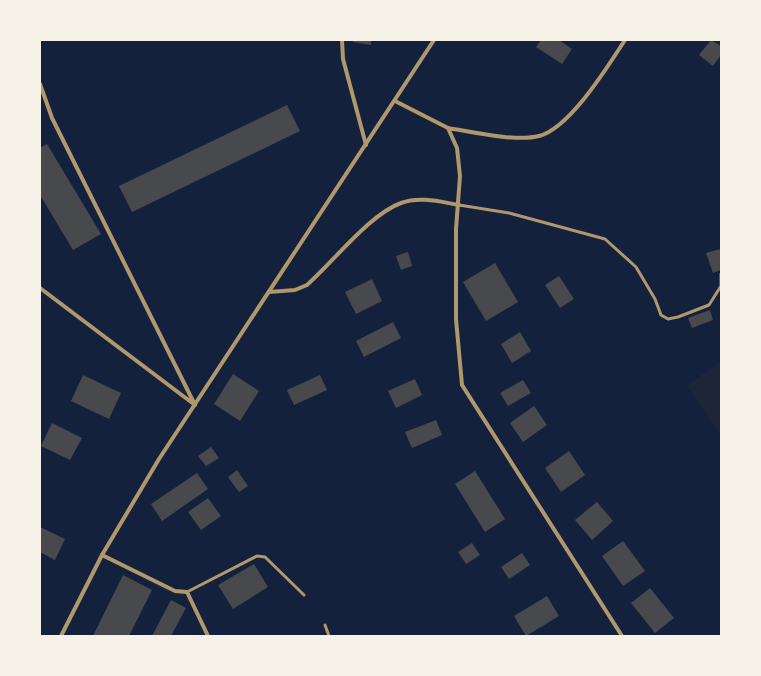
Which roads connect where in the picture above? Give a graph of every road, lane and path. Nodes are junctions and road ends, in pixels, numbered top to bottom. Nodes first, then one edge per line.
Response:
1 (342, 40) edge
2 (434, 40) edge
3 (625, 40) edge
4 (40, 84) edge
5 (395, 101) junction
6 (448, 128) junction
7 (366, 145) junction
8 (459, 205) junction
9 (721, 274) edge
10 (40, 288) edge
11 (269, 292) junction
12 (195, 405) junction
13 (102, 555) junction
14 (187, 592) junction
15 (304, 595) dead end
16 (325, 625) dead end
17 (61, 636) edge
18 (208, 636) edge
19 (329, 636) edge
20 (622, 636) edge

1 - 7 street
2 - 5 street
3 - 6 street
4 - 12 street
5 - 6 street
5 - 7 street
6 - 8 street
7 - 11 street
8 - 9 lane
8 - 11 street
8 - 20 street
10 - 12 street
11 - 12 street
12 - 13 street
13 - 14 street
13 - 17 street
14 - 15 lane
14 - 18 street
16 - 19 lane

